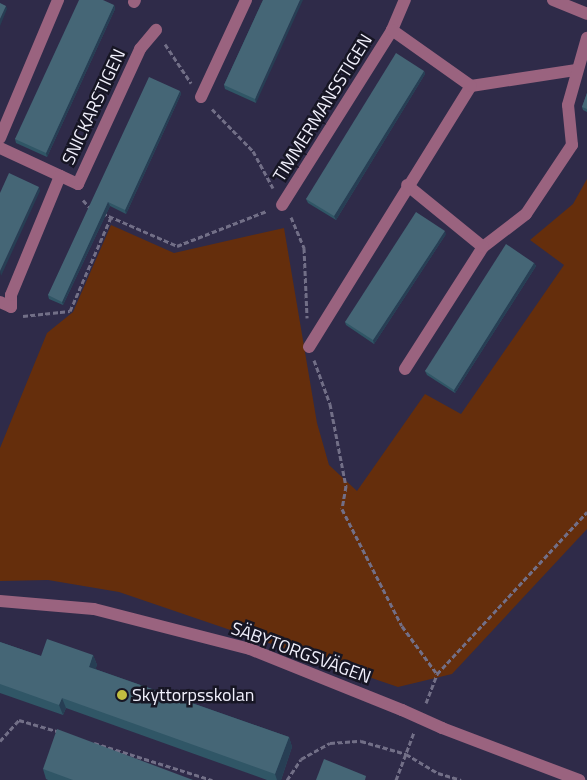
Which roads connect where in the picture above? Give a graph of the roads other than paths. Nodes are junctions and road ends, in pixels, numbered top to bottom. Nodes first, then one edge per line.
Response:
1 (58, 0) edge
2 (246, 0) edge
3 (405, 0) edge
4 (553, 0) edge
5 (587, 14) edge
6 (156, 30) dead end
7 (392, 30) junction
8 (587, 38) edge
9 (575, 70) junction
10 (470, 86) junction
11 (201, 97) dead end
12 (0, 138) edge
13 (0, 148) edge
14 (60, 176) junction
15 (407, 185) junction
16 (282, 205) road end
17 (483, 247) junction
18 (6, 305) edge
19 (309, 347) dead end
20 (405, 369) dead end
21 (0, 601) edge
22 (579, 780) edge

1 - 12 street
2 - 11 street
3 - 7 street, TIMMERMANSSTIGEN
4 - 5 street
6 - 14 street, SNICKARSTIGEN
7 - 10 street, TIMMERMANSSTIGEN
7 - 16 street, TIMMERMANSSTIGEN
8 - 9 street
9 - 10 street
9 - 17 street
10 - 15 street
13 - 14 street, SNICKARSTIGEN
14 - 18 street, SNICKARSTIGEN
15 - 17 street
15 - 19 street
17 - 20 street
21 - 22 street, SÄBYTORGSVÄGEN, bridge

